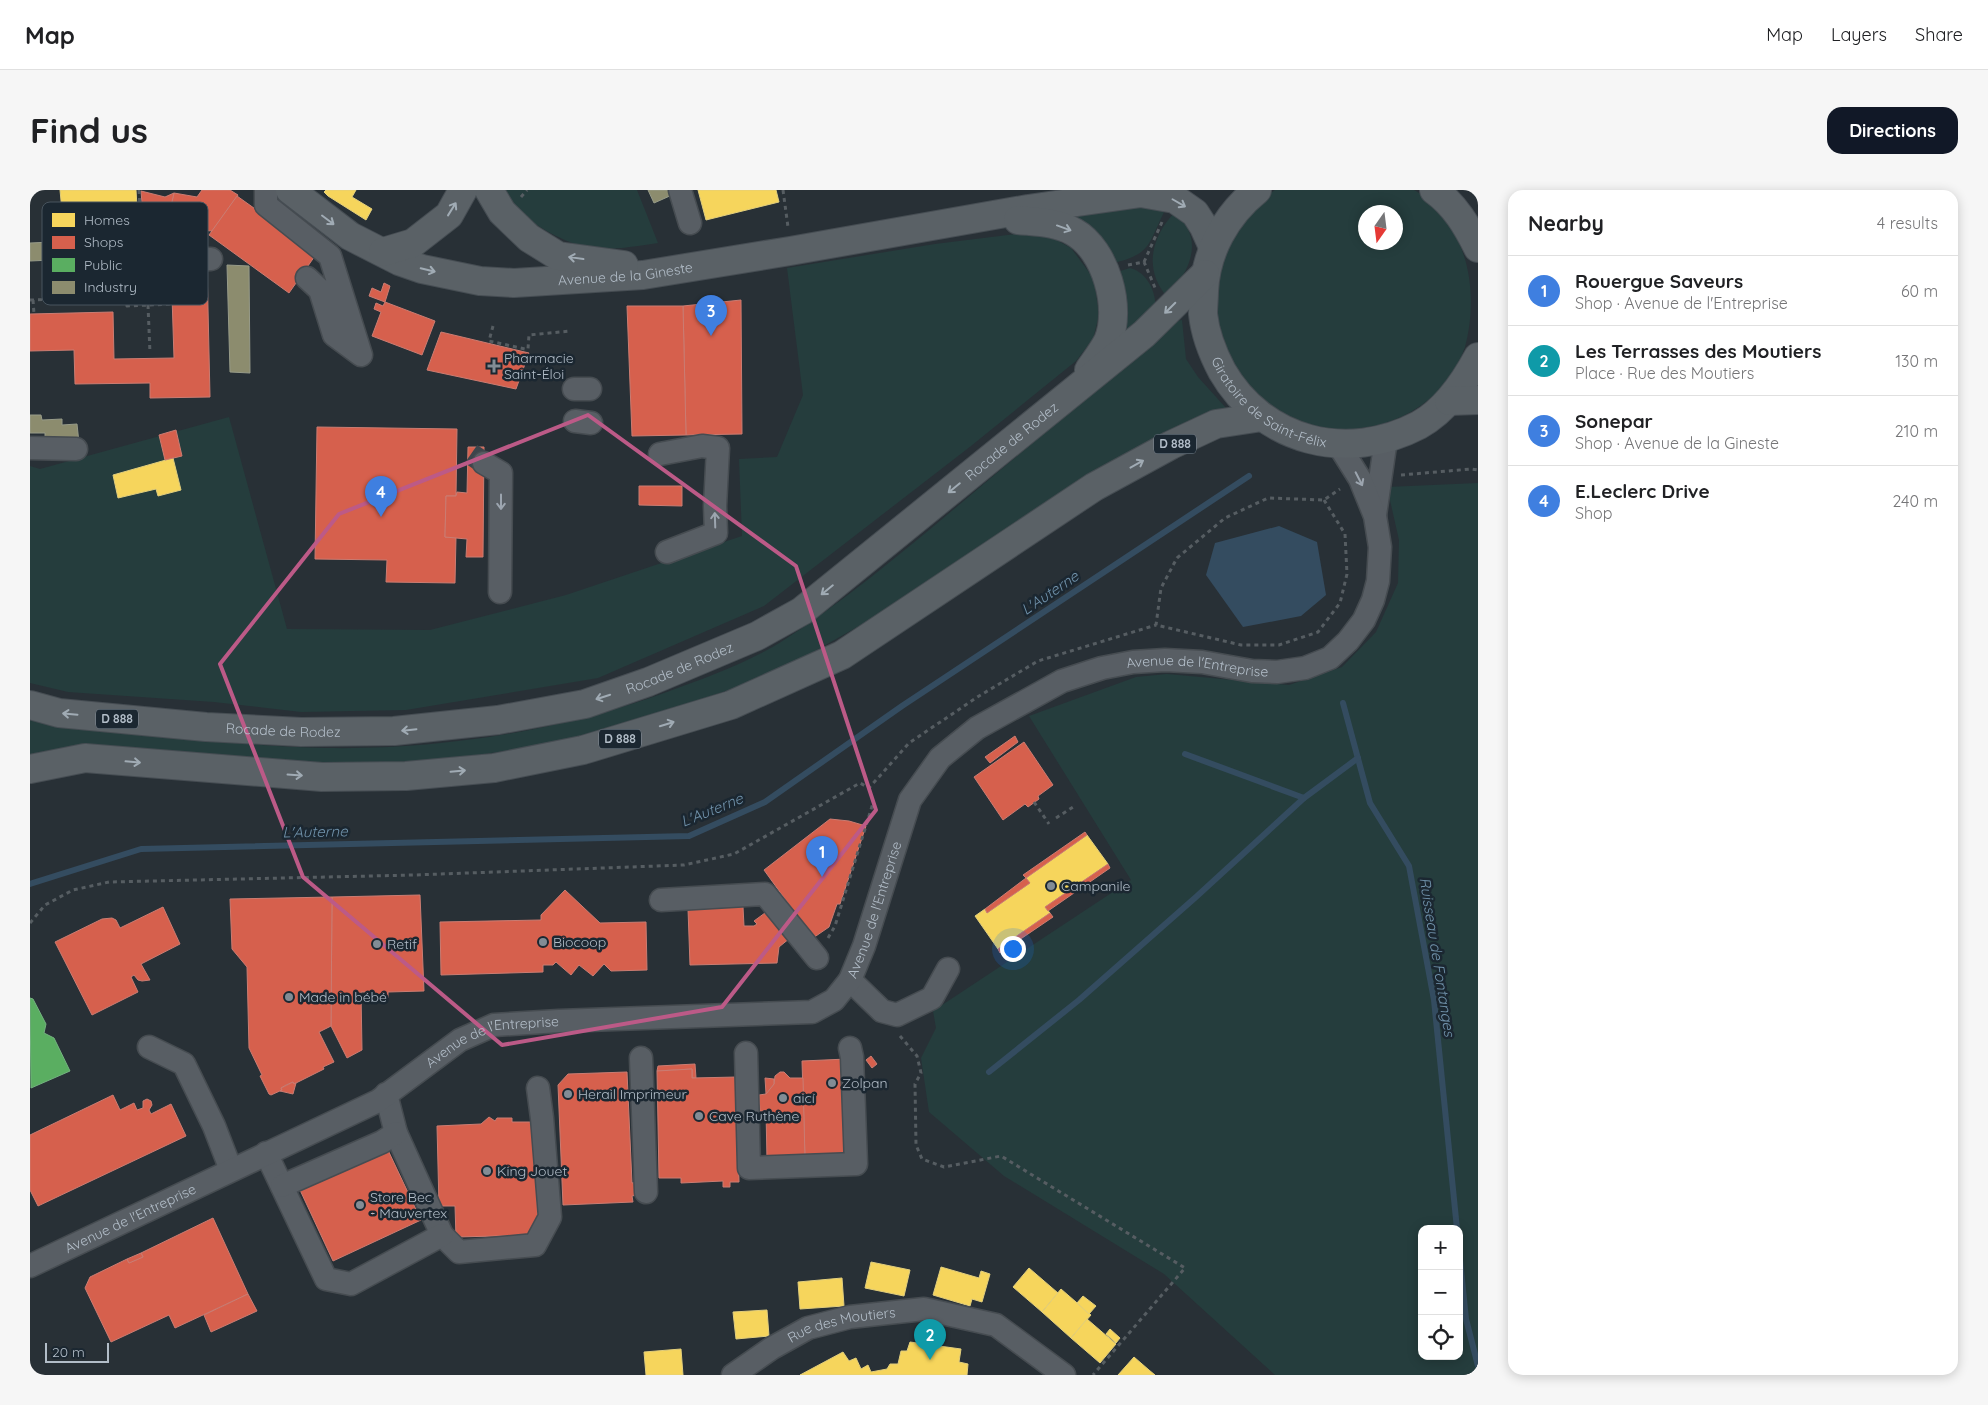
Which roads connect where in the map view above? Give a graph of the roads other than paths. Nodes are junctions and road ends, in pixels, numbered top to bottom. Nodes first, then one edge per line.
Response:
1 (266, 190) edge
2 (290, 190) edge
3 (463, 190) edge
4 (489, 190) edge
5 (680, 190) edge
6 (1057, 190) edge
7 (1257, 190) edge
8 (1434, 190) edge
9 (982, 217) junction
10 (690, 223) dead end
11 (1213, 247) junction
12 (1478, 248) edge
13 (383, 252) junction
14 (208, 259) edge
15 (211, 259) dead end
16 (1205, 274) junction
17 (307, 278) dead end
18 (1478, 357) edge
19 (1074, 392) junction
20 (1449, 400) junction
21 (1478, 400) edge
22 (1262, 417) junction
23 (1386, 439) junction
24 (1338, 444) junction
25 (30, 448) edge
26 (76, 449) dead end
27 (660, 454) dead end
28 (484, 463) tunnel mouth
29 (1370, 477) junction
30 (667, 552) dead end
31 (500, 592) dead end
32 (30, 705) edge
33 (30, 769) edge
34 (661, 900) dead end
35 (817, 958) road end
36 (948, 969) dead end
37 (850, 980) junction
38 (149, 1047) dead end
39 (850, 1048) dead end
40 (746, 1053) dead end
41 (641, 1058) dead end
42 (538, 1088) dead end
43 (386, 1094) junction
44 (396, 1132) junction
45 (266, 1153) junction
46 (231, 1170) junction
47 (282, 1186) junction
48 (646, 1192) dead end
49 (442, 1235) junction
50 (30, 1266) edge
51 (733, 1375) edge
52 (1064, 1375) edge

1 - 17 street
2 -> 13 main road, Avenue de la Gineste
13 -> 3 main road
6 -> 4 main road, Avenue de la Gineste
5 - 10 street
7 - 11 main road, Giratoire de Saint-Félix
8 - 12 main road
9 -> 11 main road, Avenue de la Gineste
13 -> 9 main road, Avenue de la Gineste
9 -> 19 main road, Avenue de la Gineste
11 - 16 main road, Giratoire de Saint-Félix
14 - 15 street
16 -> 19 main road, Rocade de Rodez / D 888
16 - 22 main road, Giratoire de Saint-Félix
18 - 20 main road, Giratoire de Saint-Félix
19 -> 32 main road, Rocade de Rodez / D 888
20 - 21 main road
20 - 23 main road, Giratoire de Saint-Félix
22 - 24 main road, Giratoire de Saint-Félix
33 -> 22 main road, D 888
23 - 24 main road, Giratoire de Saint-Félix
23 - 29 street, Avenue de l'Entreprise
24 -> 29 street
25 - 26 street
30 -> 27 street
28 -> 31 street
29 - 37 street, Avenue de l'Entreprise
34 - 35 street
36 - 37 street
37 - 43 street, Avenue de l'Entreprise
38 - 46 street
39 - 40 street
41 - 48 street
42 - 49 street
43 - 44 street
43 - 45 street, Avenue de l'Entreprise
44 - 47 street
44 - 49 street
45 - 46 street, Avenue de l'Entreprise
45 - 47 street
46 - 50 street, Avenue de l'Entreprise
47 - 49 street
51 - 52 street, Rue des Moutiers

